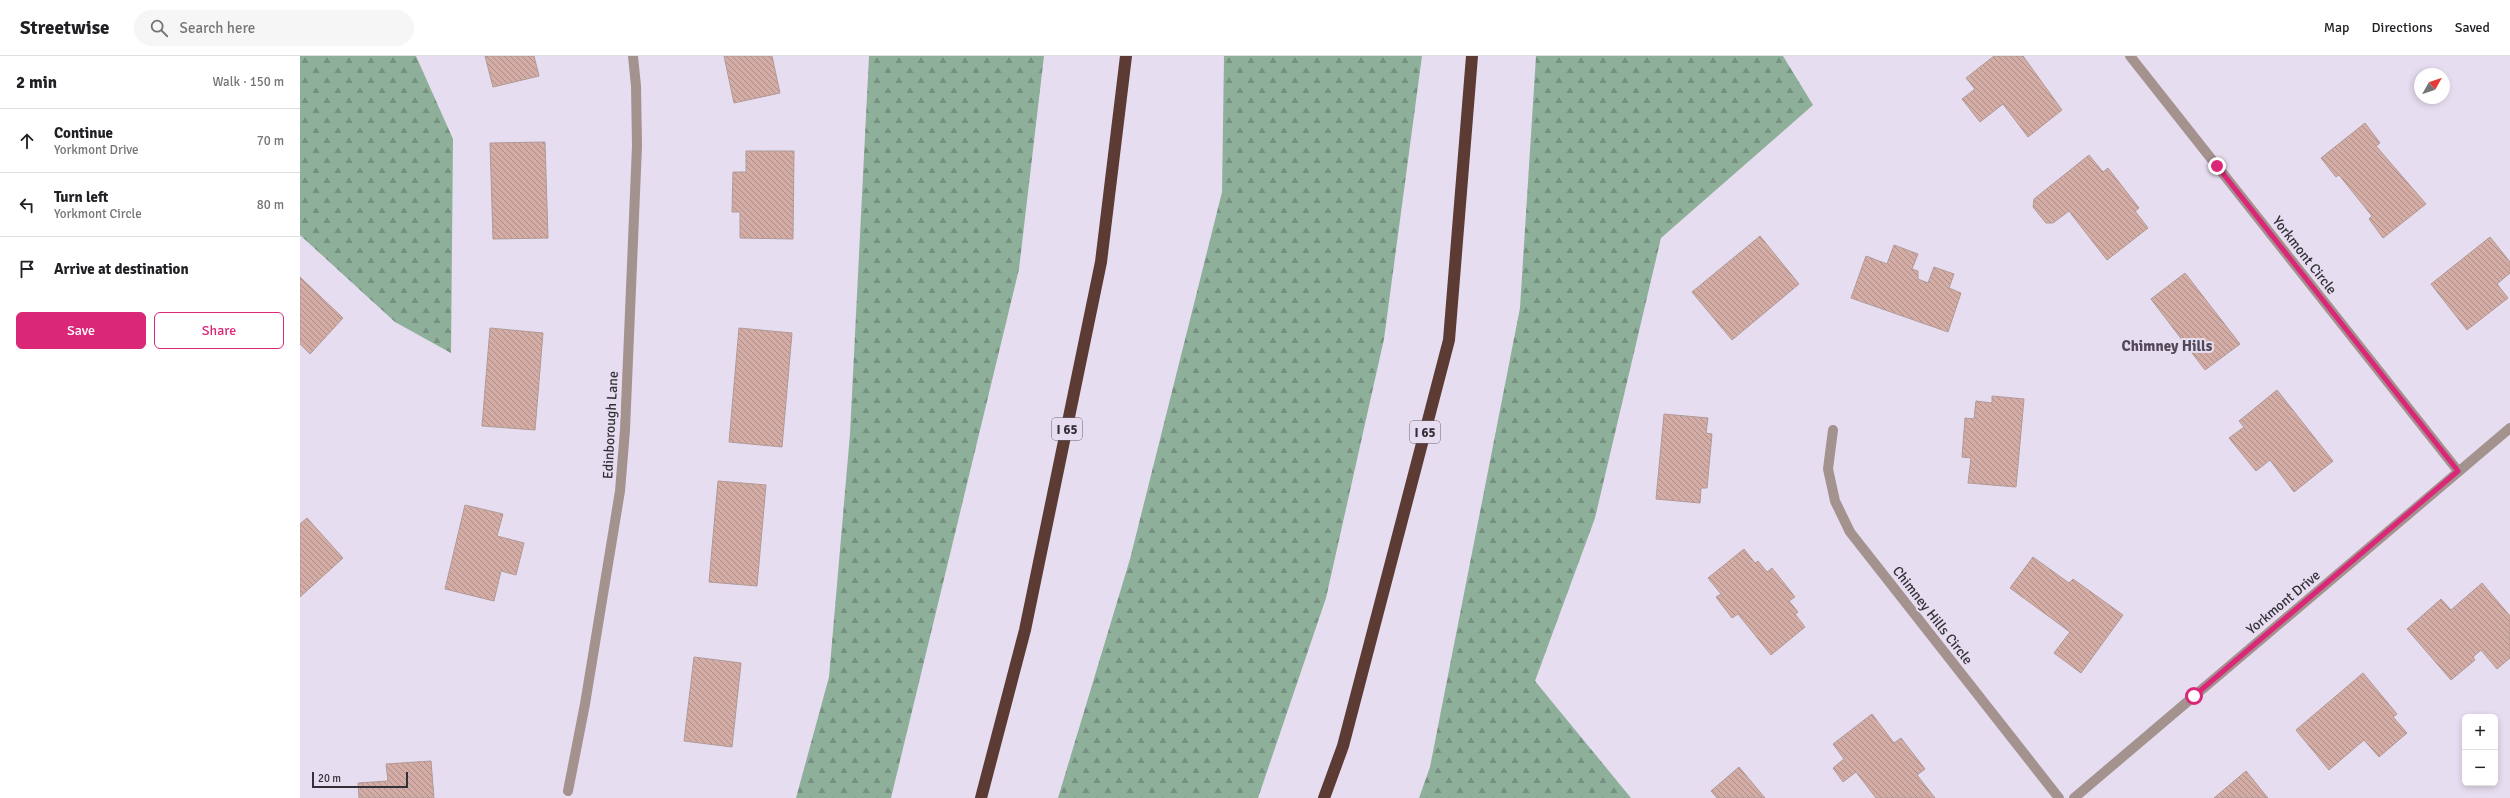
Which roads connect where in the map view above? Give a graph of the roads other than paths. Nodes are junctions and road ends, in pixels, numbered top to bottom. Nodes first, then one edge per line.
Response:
1 (633, 56) edge
2 (1126, 56) edge
3 (1472, 56) edge
4 (2130, 56) edge
5 (2510, 428) edge
6 (1833, 430) dead end
7 (2458, 471) junction
8 (568, 791) dead end
9 (981, 798) edge
10 (1324, 798) edge
11 (2059, 798) edge
12 (2074, 798) edge

1 - 8 street, Edinborough Lane
2 - 9 highway, I 65
3 - 10 highway, I 65
4 - 7 street, Yorkmont Circle
5 - 7 street, Yorkmont Drive
6 - 11 street, Chimney Hills Circle
7 - 12 street, Yorkmont Drive

